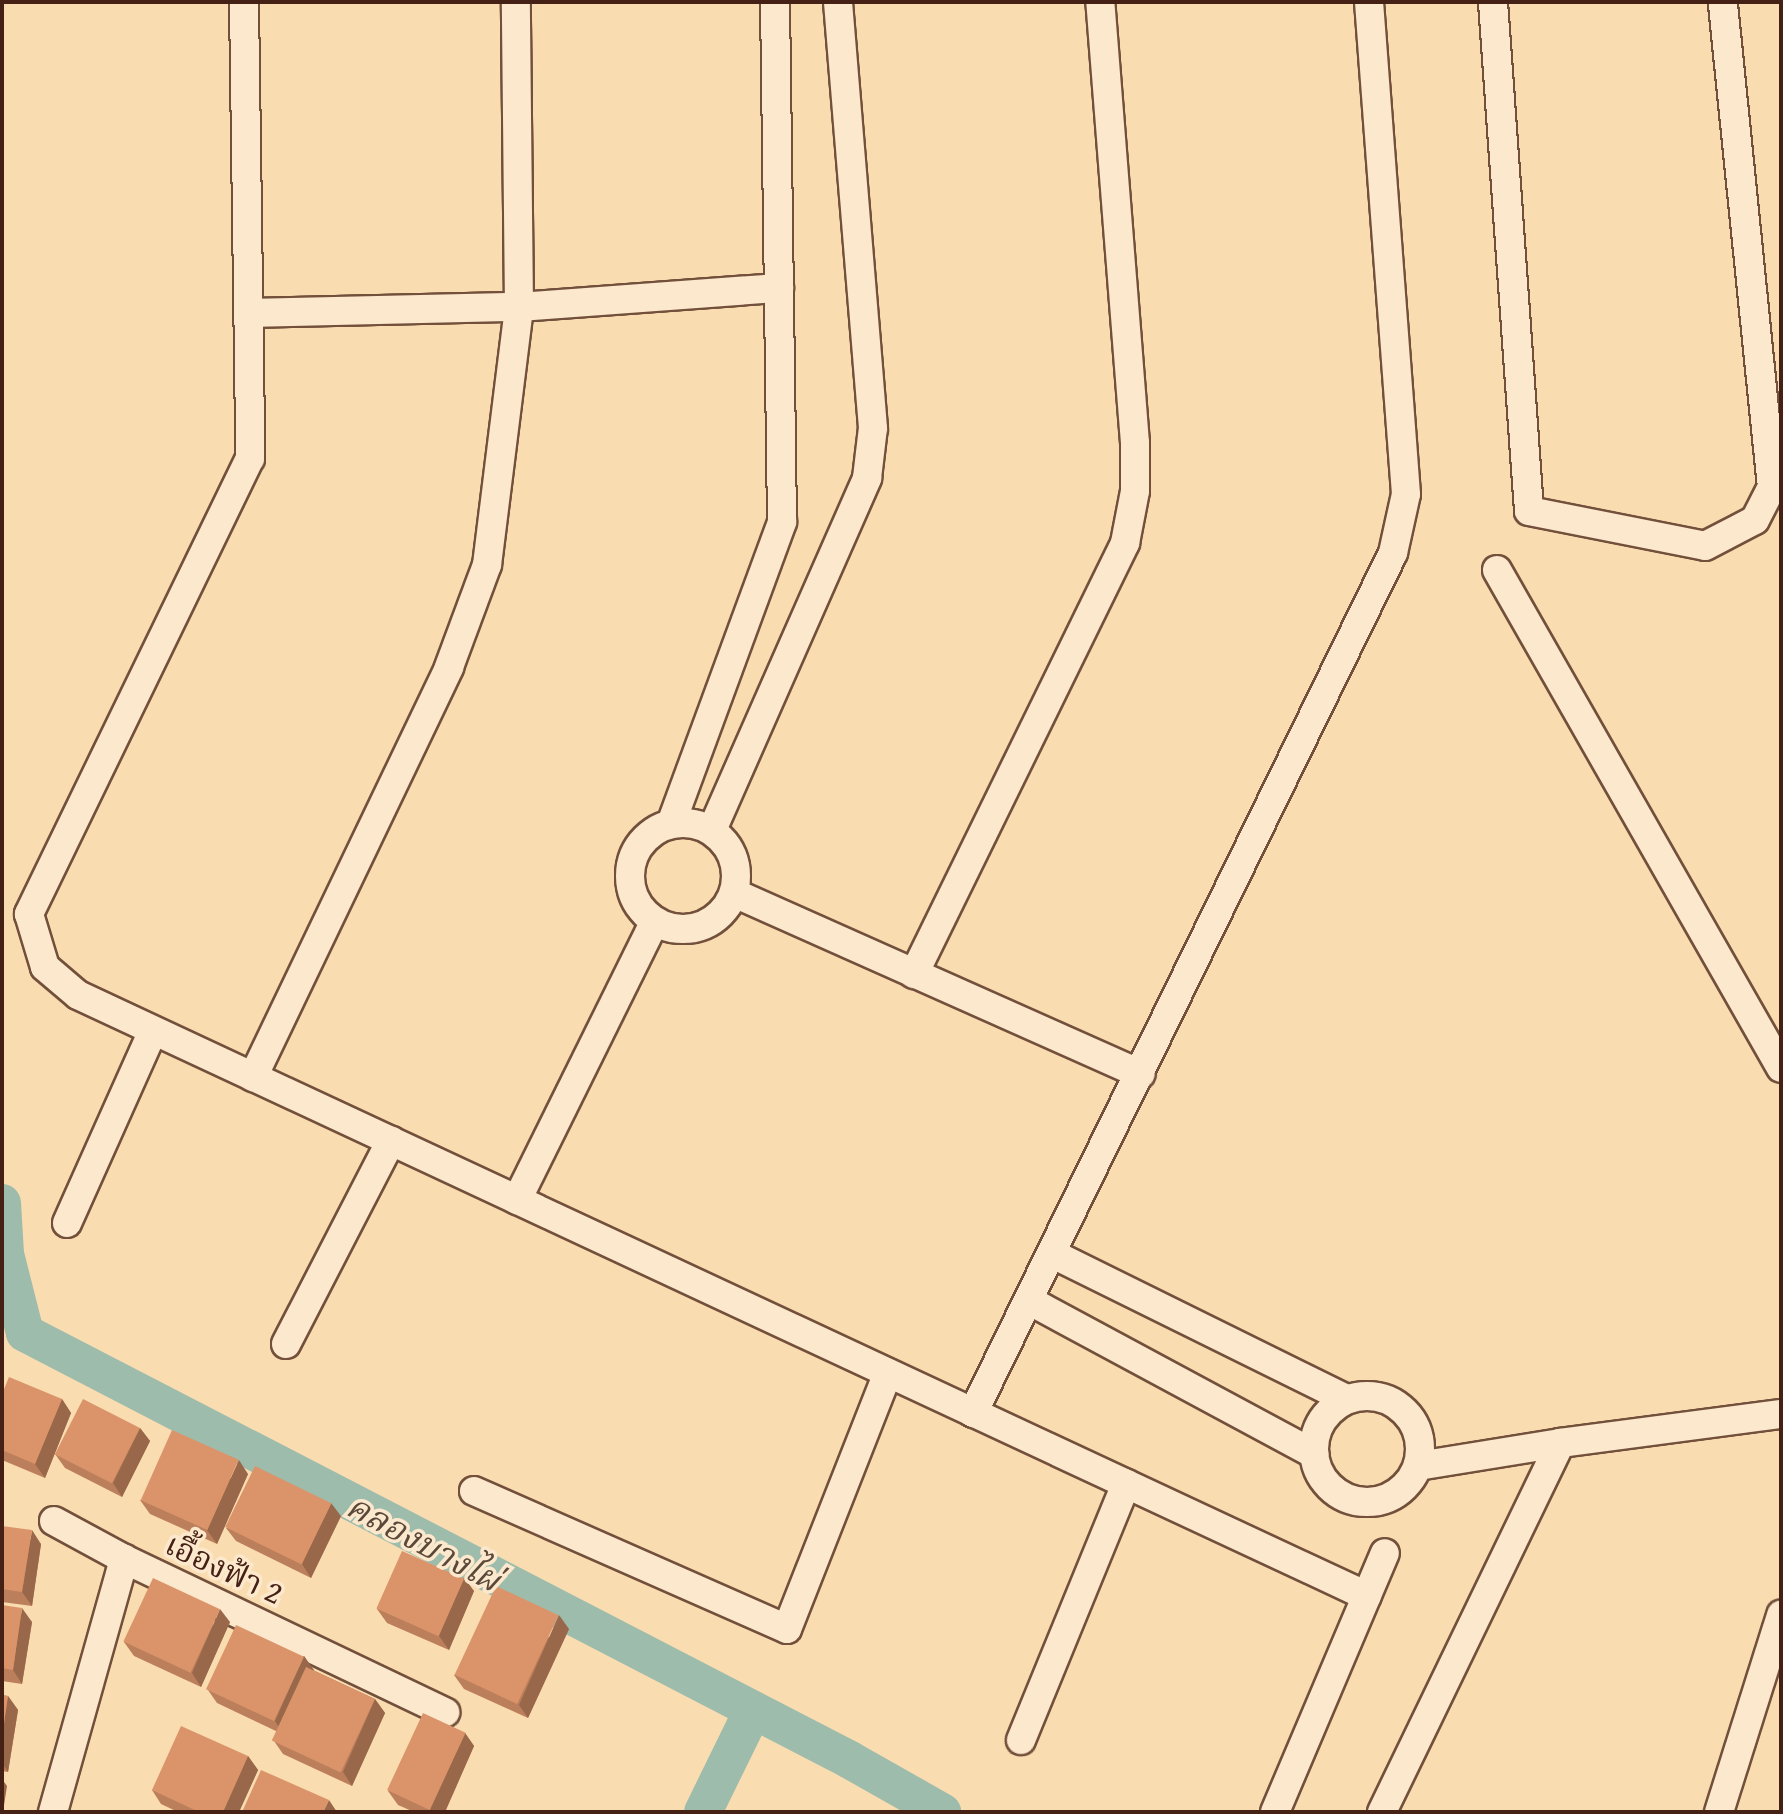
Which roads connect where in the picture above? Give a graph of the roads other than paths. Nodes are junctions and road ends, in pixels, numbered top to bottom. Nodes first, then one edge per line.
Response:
1 (244, 2) edge
2 (516, 2) edge
3 (775, 2) edge
4 (838, 2) edge
5 (1100, 2) edge
6 (1369, 2) edge
7 (1493, 2) edge
8 (1723, 2) edge
9 (779, 288) junction
10 (519, 307) junction
11 (248, 313) junction
12 (1497, 570) dead end
13 (671, 824) junction
14 (712, 830) junction
15 (734, 893) junction
16 (655, 921) junction
17 (914, 974) junction
18 (153, 1031) junction
19 (1781, 1068) edge
20 (1140, 1074) junction
21 (253, 1077) junction
22 (391, 1141) junction
23 (517, 1200) junction
24 (67, 1223) dead end
25 (1053, 1254) junction
26 (1030, 1301) junction
27 (286, 1344) dead end
28 (888, 1373) junction
29 (1347, 1399) junction
30 (973, 1413) junction
31 (1781, 1414) edge
32 (1560, 1443) junction
33 (1314, 1454) junction
34 (1418, 1466) junction
35 (1126, 1484) junction
36 (474, 1491) dead end
37 (54, 1521) dead end
38 (1385, 1553) dead end
39 (124, 1559) junction
40 (1367, 1596) junction
41 (1781, 1615) edge
42 (445, 1712) dead end
43 (1021, 1740) dead end
44 (53, 1812) edge
45 (1275, 1812) edge
46 (1382, 1812) edge
47 (1719, 1812) edge

1 - 11 street
2 - 10 street
3 - 9 street
4 - 14 street
5 - 17 street
6 - 20 street
7 - 8 street
9 - 10 street
9 - 13 street
10 - 11 street
10 - 21 street
11 - 18 street
12 - 19 street
13 - 14 street
13 - 16 street
14 - 15 street
15 - 16 street
15 - 17 street
16 - 23 street
17 - 20 street
18 - 21 street
18 - 24 street
20 - 25 street
21 - 22 street
22 - 23 street
22 - 27 street
23 - 28 street
25 - 26 street
25 - 29 street
26 - 30 street
26 - 33 street
28 - 30 street
28 - 36 street
29 - 33 street
29 - 34 street
30 - 35 street
31 - 32 street
32 - 34 street
32 - 46 street
33 - 34 street
35 - 40 street
35 - 43 street
37 - 39 street
38 - 40 street
39 - 42 street, เอื้องฟ้า 2
39 - 44 street, เอื้องฟ้า 2
40 - 45 street
41 - 47 street

